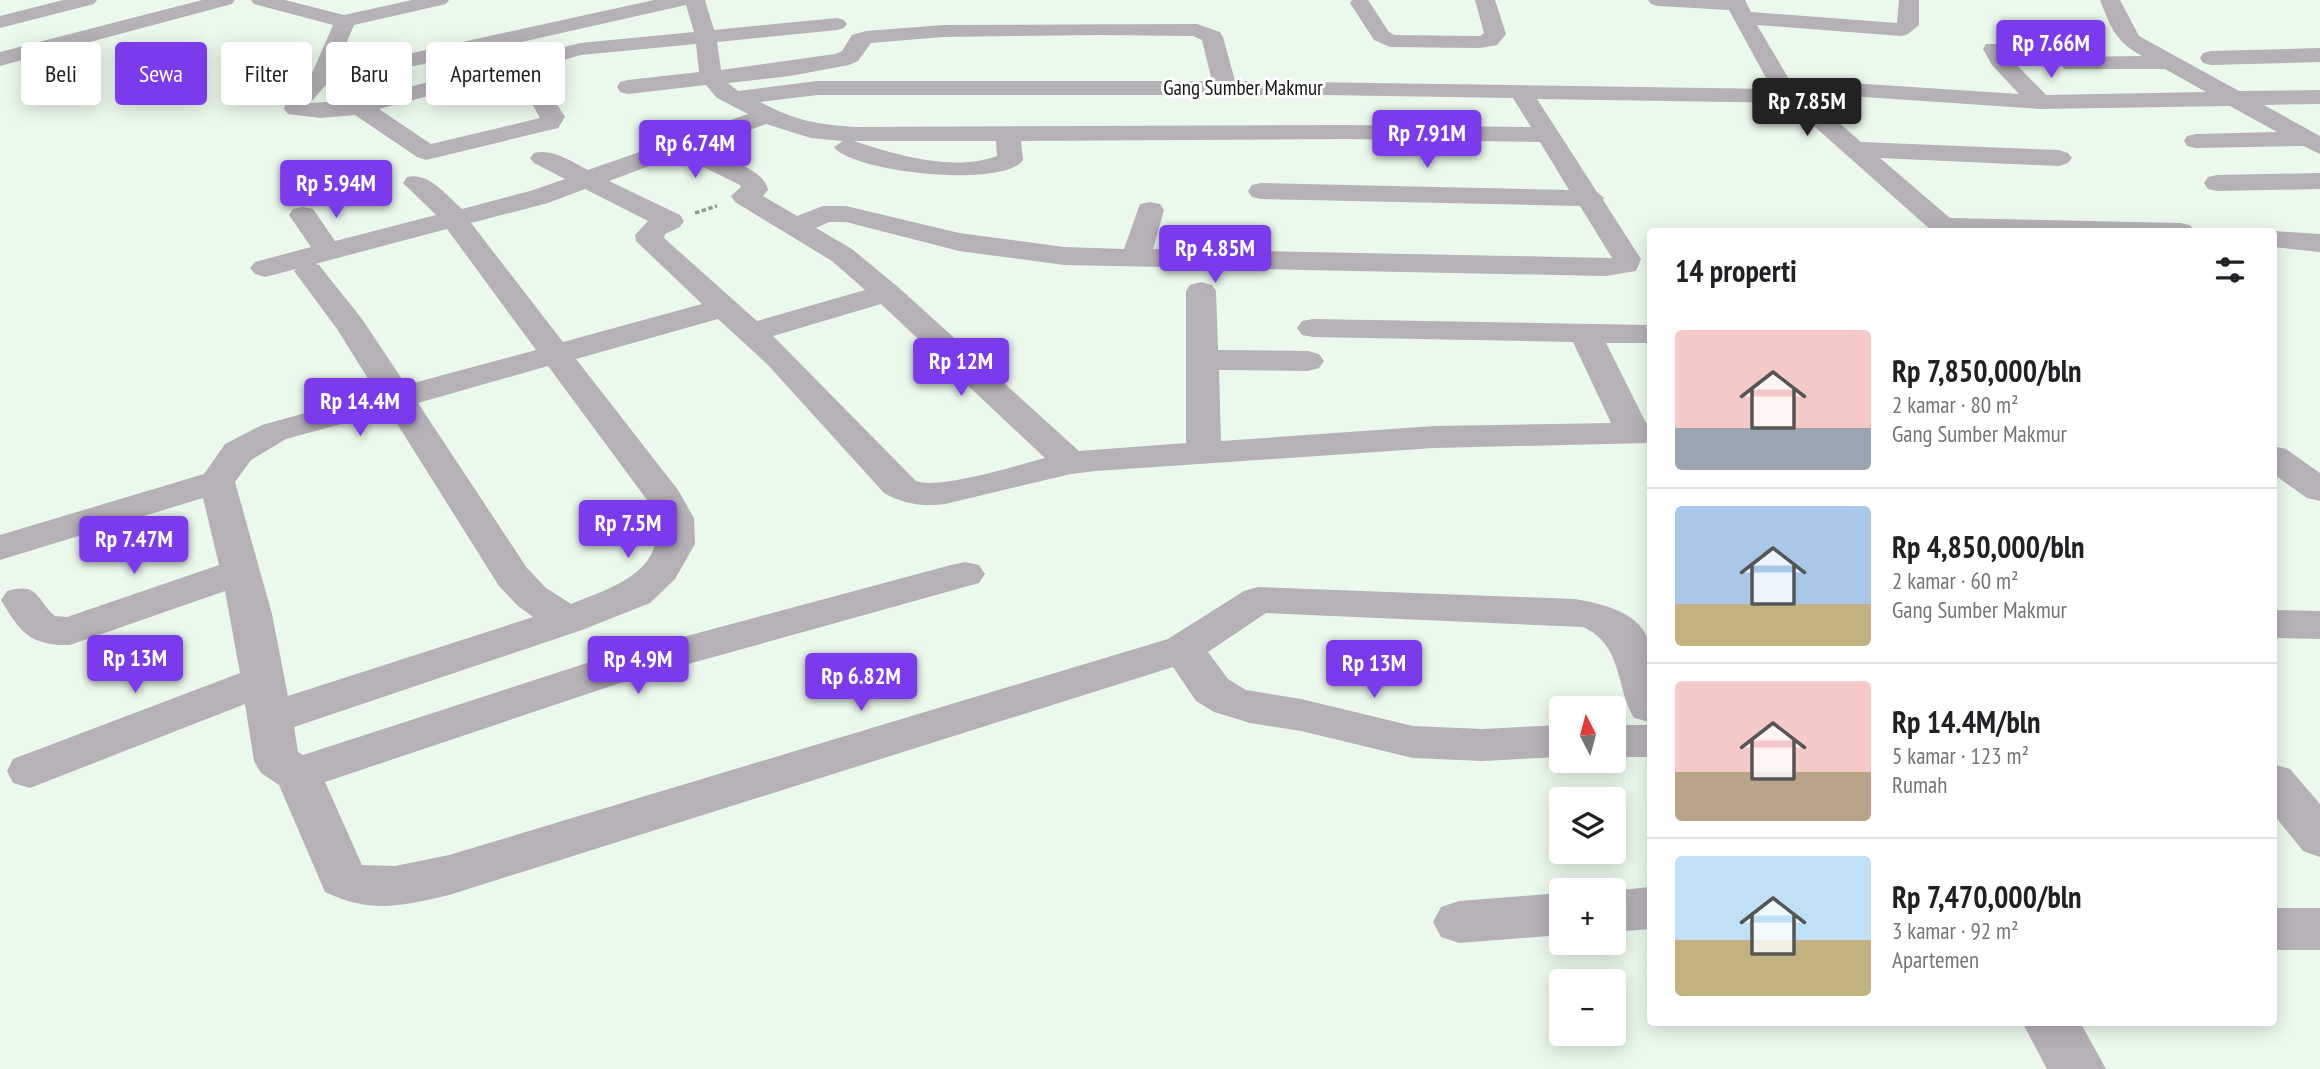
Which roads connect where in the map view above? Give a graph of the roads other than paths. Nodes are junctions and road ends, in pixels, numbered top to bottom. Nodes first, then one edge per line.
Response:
1 (16, 0) edge
2 (225, 0) edge
3 (261, 0) edge
4 (439, 0) edge
5 (681, 0) edge
6 (695, 0) edge
7 (1485, 0) edge
8 (1658, 0) edge
9 (1909, 0) edge
10 (2110, 0) edge
11 (1360, 3) dead end
12 (0, 4) edge
13 (90, 8) edge
14 (1738, 8) edge
15 (0, 22) edge
16 (344, 22) junction
17 (837, 24) dead end
18 (123, 27) junction
19 (705, 38) junction
20 (1994, 49) dead end
21 (565, 53) edge
22 (2320, 55) edge
23 (2211, 58) junction
24 (0, 59) edge
25 (2166, 61) junction
26 (921, 63) dead end
27 (1013, 63) dead end
28 (1104, 63) dead end
29 (2072, 64) dead end
30 (1434, 67) junction
31 (711, 78) junction
32 (318, 81) junction
33 (628, 87) dead end
34 (1158, 88) junction
35 (1225, 88) junction
36 (426, 89) edge
37 (911, 89) junction
38 (1006, 89) junction
39 (1103, 89) junction
40 (1520, 91) junction
41 (1786, 91) junction
42 (2320, 97) edge
43 (736, 98) junction
44 (2294, 98) junction
45 (2237, 99) junction
46 (2040, 102) junction
47 (547, 105) edge
48 (360, 107) junction
49 (2320, 112) edge
50 (768, 115) junction
51 (1162, 133) junction
52 (1548, 135) junction
53 (2309, 136) edge
54 (2196, 141) dead end
55 (679, 146) junction
56 (1855, 149) junction
57 (543, 158) dead end
58 (2059, 158) dead end
59 (587, 179) junction
60 (2320, 181) edge
61 (416, 183) dead end
62 (2217, 183) dead end
63 (1261, 191) dead end
64 (1591, 198) junction
65 (1150, 211) dead end
66 (303, 215) dead end
67 (459, 223) junction
68 (796, 227) junction
69 (1946, 228) edge
70 (2277, 239) edge
71 (2320, 243) edge
72 (1136, 258) junction
73 (319, 262) junction
74 (265, 268) dead end
75 (1201, 290) dead end
76 (887, 293) junction
77 (723, 308) junction
78 (1313, 328) dead end
79 (750, 332) junction
80 (1585, 333) junction
81 (1647, 334) edge
82 (554, 354) junction
83 (1202, 360) junction
84 (1308, 361) dead end
85 (397, 399) junction
86 (1642, 433) edge
87 (1204, 453) junction
88 (2277, 460) edge
89 (1071, 463) junction
90 (217, 482) junction
91 (2320, 490) edge
92 (0, 548) edge
93 (239, 572) junction
94 (965, 574) dead end
95 (21, 600) dead end
96 (567, 620) junction
97 (2277, 624) edge
98 (2320, 625) edge
99 (1183, 649) junction
100 (268, 699) junction
101 (1647, 699) edge
102 (1549, 741) edge
103 (1626, 741) edge
104 (1647, 741) edge
105 (30, 771) dead end
106 (298, 774) junction
107 (2277, 786) edge
108 (2320, 838) edge
109 (1647, 908) edge
110 (1626, 910) edge
111 (1549, 915) edge
112 (1459, 922) dead end
113 (2277, 929) edge
114 (2320, 929) edge
115 (2052, 1026) edge
116 (2077, 1069) edge

1 - 12 street
2 - 18 street
3 - 16 street
4 - 16 street
5 - 32 street
6 - 19 street
7 - 30 street
8 - 14 street
9 - 14 street
10 - 25 street
11 - 30 street
13 - 15 street
13 - 18 street
14 - 41 street
16 - 32 street
17 - 19 street
18 - 24 street
19 - 21 street
19 - 31 street
20 - 46 street
22 - 23 street
23 - 25 street
23 - 44 street
25 - 29 street
25 - 45 street
26 - 37 street
27 - 38 street
28 - 39 street
30 - 35 street, Gang Sumber Makmur
30 - 40 street, Gang Sumber Makmur
31 - 33 street
31 - 35 street
31 - 43 street
32 - 48 street
34 - 35 street, Gang Sumber Makmur
34 - 39 street, Gang Sumber Makmur
34 - 51 street
36 - 48 street
37 - 38 street, Gang Sumber Makmur
37 - 43 street, Gang Sumber Makmur
38 - 39 street, Gang Sumber Makmur
40 - 41 street, Gang Sumber Makmur
40 - 52 street
41 - 46 street, Gang Sumber Makmur
41 - 56 street
42 - 44 street, Gang Sumber Makmur
43 - 50 street
44 - 45 street, Gang Sumber Makmur
44 - 49 street
45 - 46 street, Gang Sumber Makmur
45 - 53 street
47 - 48 street
50 - 51 street
50 - 55 street
51 - 52 street
52 - 64 street
53 - 54 street
55 - 59 street
55 - 68 street
56 - 58 street
56 - 69 street
57 - 59 street
59 - 67 street
59 - 77 street
60 - 62 street
61 - 67 street
63 - 64 street
64 - 72 street
65 - 72 street
66 - 73 street
67 - 73 street
67 - 82 street
68 - 72 street
68 - 76 street
70 - 71 street
73 - 74 street
73 - 85 street
75 - 83 street
76 - 79 street
76 - 89 street
77 - 79 street
77 - 82 street
78 - 80 street
79 - 89 street
80 - 81 street
80 - 86 street
82 - 85 street
82 - 96 street
83 - 84 street
83 - 87 street
85 - 90 street
85 - 96 street
86 - 87 street
87 - 89 street
88 - 91 street
90 - 92 street
90 - 93 street
93 - 95 street
93 - 100 street
94 - 106 street
96 - 100 street
97 - 98 street
99 - 101 street
99 - 102 street
99 - 106 street
100 - 105 street
100 - 106 street
103 - 104 street
107 - 108 street
109 - 110 street
111 - 112 street
113 - 114 street
115 - 116 street

